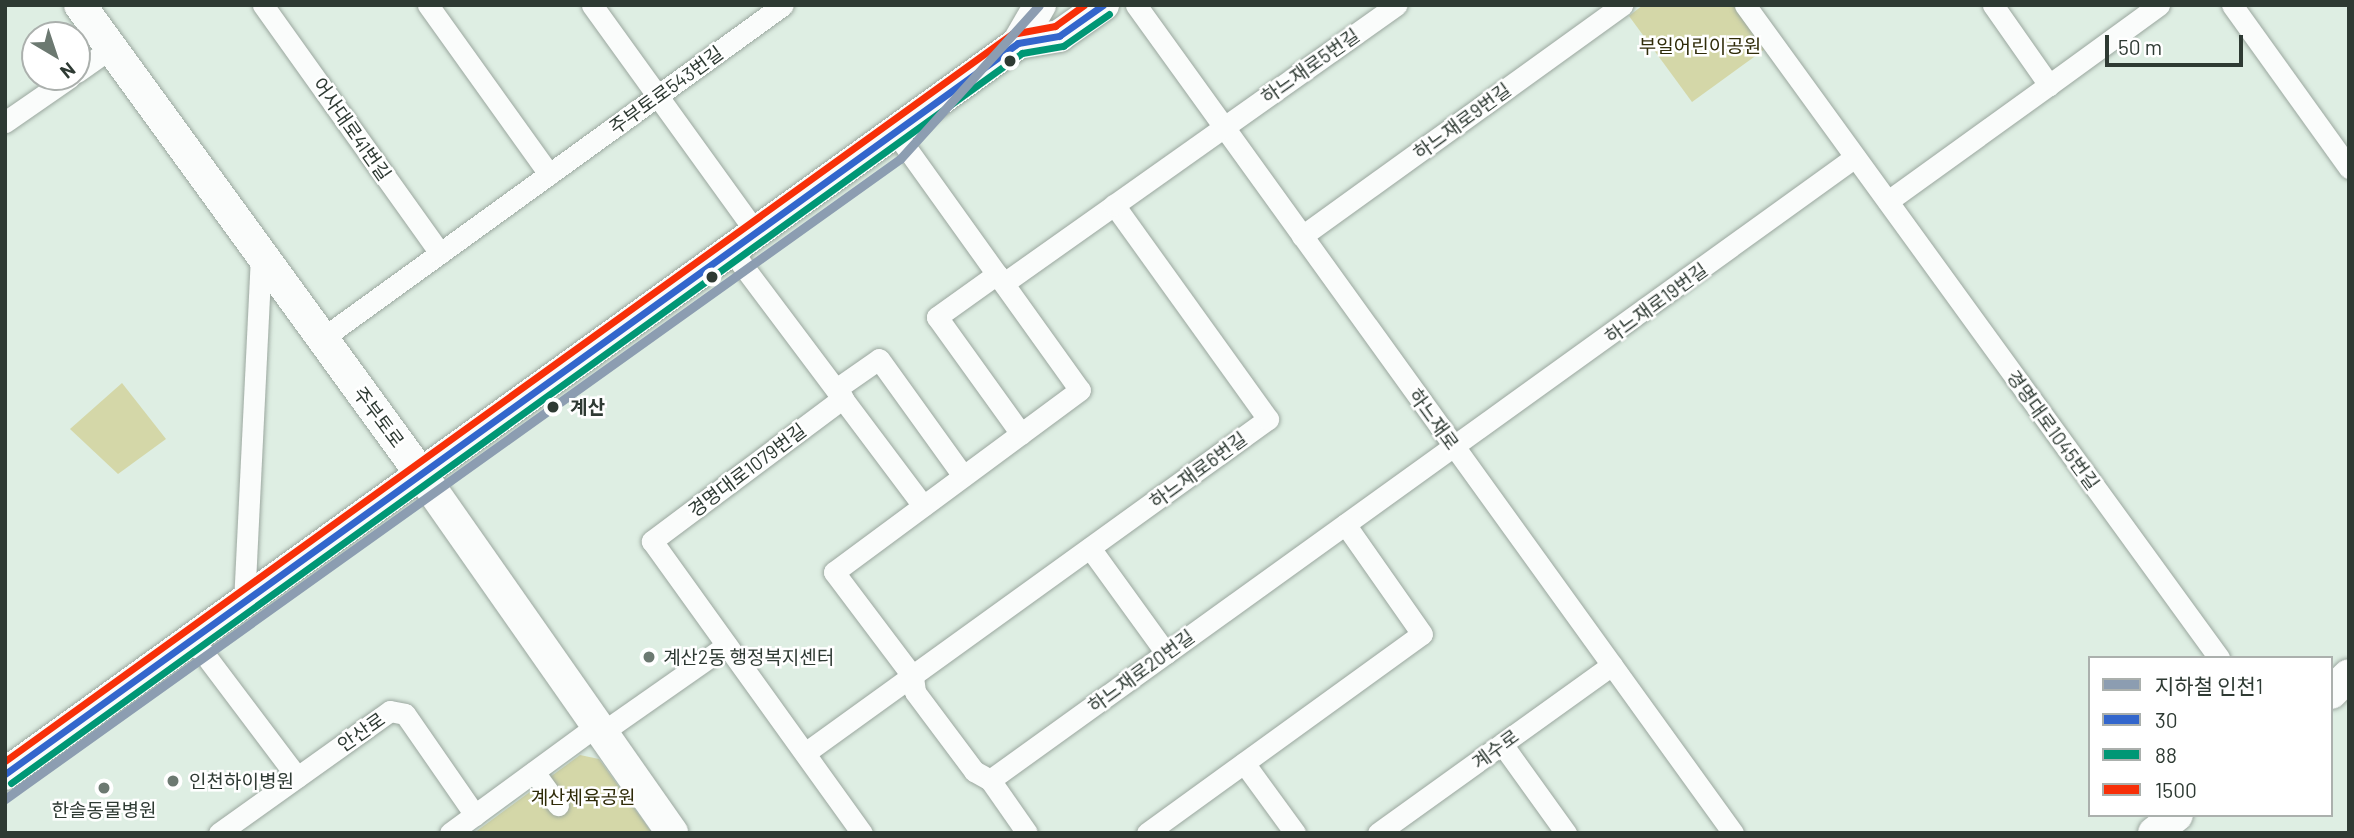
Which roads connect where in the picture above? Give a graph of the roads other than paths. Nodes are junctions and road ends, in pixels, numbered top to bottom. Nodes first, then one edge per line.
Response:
1 (263, 5) edge
2 (592, 5) edge
3 (1040, 5) edge
4 (1103, 5) edge
5 (1136, 5) edge
6 (1396, 5) edge
7 (1622, 5) edge
8 (1745, 5) edge
9 (1993, 5) edge
10 (2160, 5) edge
11 (2232, 5) edge
12 (86, 7) edge
13 (771, 9) edge
14 (435, 14) edge
15 (1017, 43) junction
16 (111, 48) junction
17 (91, 62) edge
18 (2049, 85) junction
19 (50, 91) edge
20 (657, 96) junction
21 (5, 122) edge
22 (1224, 127) junction
23 (895, 132) junction
24 (1856, 158) junction
25 (2349, 168) edge
26 (549, 174) junction
27 (1888, 201) junction
28 (1114, 205) junction
29 (1302, 236) junction
30 (743, 241) junction
31 (440, 253) junction
32 (261, 257) junction
33 (1001, 279) junction
34 (320, 340) junction
35 (839, 394) junction
36 (1021, 434) junction
37 (1456, 449) junction
38 (421, 474) junction
39 (963, 476) junction
40 (923, 506) junction
41 (1345, 524) junction
42 (1090, 548) junction
43 (244, 603) junction
44 (193, 639) junction
45 (727, 645) junction
46 (1166, 653) junction
47 (2218, 656) edge
48 (1612, 665) junction
49 (2349, 674) edge
50 (913, 677) junction
51 (2333, 691) edge
52 (598, 729) junction
53 (1502, 744) junction
54 (805, 754) junction
55 (1244, 763) junction
56 (534, 772) junction
57 (5, 774) edge
58 (297, 777) junction
59 (990, 780) junction
60 (558, 805) dead end
61 (475, 815) junction
62 (2174, 817) edge
63 (1392, 829) edge
64 (219, 833) edge
65 (450, 833) edge
66 (672, 833) edge
67 (862, 833) edge
68 (1027, 833) edge
69 (1147, 833) edge
70 (1295, 833) edge
71 (1566, 833) edge
72 (1733, 833) edge
73 (2154, 833) edge

1 - 31 street, 어사대로41번길
2 - 20 street
3 - 15 street
4 - 15 street
5 - 22 street, 하느재로
6 - 22 street, 하느재로5번길
7 - 29 street, 하느재로9번길
8 - 24 street, 경명대로1045번길
9 - 18 street
10 - 18 street
11 - 25 street
12 - 16 street, 주부토로
13 - 20 street, 주부토로543번길
14 - 26 street
15 - 23 street
16 - 17 street
16 - 32 street, 주부토로
18 - 27 street
19 - 21 street
20 - 26 street, 주부토로543번길
20 - 30 street
22 - 28 street
22 - 29 street, 하느재로
23 - 30 street
23 - 33 street
24 - 27 street, 경명대로1045번길
24 - 37 street, 하느재로19번길
26 - 31 street, 주부토로543번길
27 - 47 street, 경명대로1045번길
28 - 33 street
28 - 42 street, 하느재로6번길
29 - 37 street, 하느재로
30 - 35 street
30 - 38 street
31 - 34 street, 주부토로543번길
32 - 34 street, 주부토로
32 - 43 street
33 - 36 street
33 - 36 street
34 - 38 street, 주부토로
35 - 39 street, 경명대로1079번길
35 - 40 street
35 - 45 street, 경명대로1079번길
36 - 39 street
37 - 41 street, 하느재로20번길
37 - 48 street, 하느재로
38 - 43 street
38 - 52 street, 주부토로
39 - 40 street
40 - 50 street
41 - 46 street, 하느재로20번길
41 - 55 street
42 - 46 street
42 - 50 street, 하느재로6번길
43 - 44 street
44 - 57 street
44 - 58 street
45 - 52 street
45 - 54 street
46 - 59 street, 하느재로20번길
48 - 53 street, 계수로
48 - 72 street, 하느재로
49 - 51 street
50 - 54 street, 하느재로6번길
50 - 59 street
52 - 56 street
52 - 66 street, 주부토로
53 - 63 street, 계수로
53 - 71 street
54 - 67 street
55 - 69 street
55 - 70 street
56 - 60 street
56 - 61 street
58 - 61 street, 안산로
58 - 64 street, 안산로
59 - 68 street
61 - 65 street
62 - 73 street

